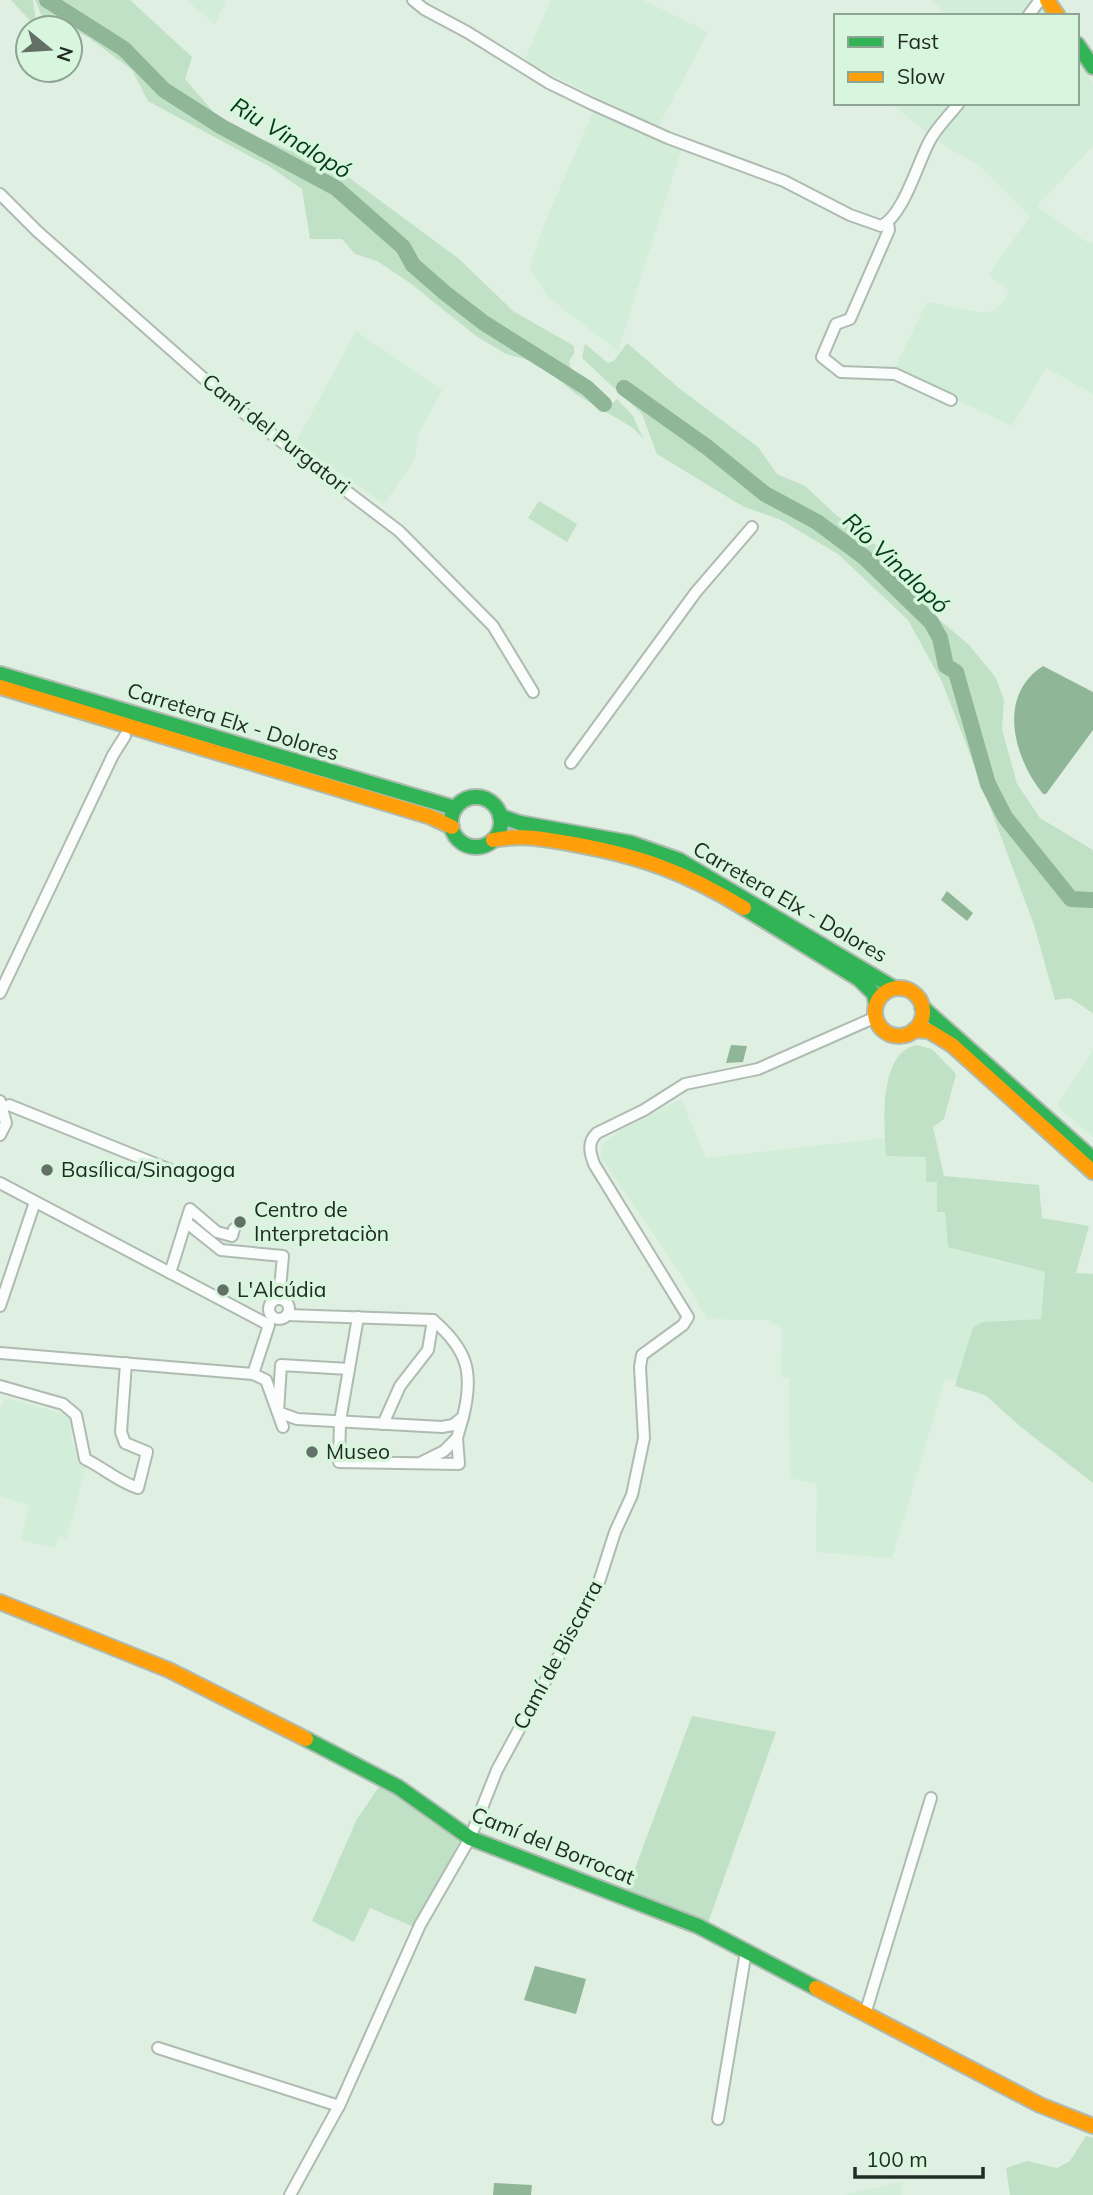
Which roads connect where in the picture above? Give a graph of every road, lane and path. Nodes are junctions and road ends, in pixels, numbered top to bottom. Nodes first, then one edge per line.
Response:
1 (413, 0) edge
2 (1079, 47) edge
3 (1093, 67) edge
4 (957, 105) edge
5 (0, 194) edge
6 (888, 223) junction
7 (951, 400) dead end
8 (752, 527) dead end
9 (0, 674) edge
10 (0, 687) edge
11 (533, 692) dead end
12 (125, 736) dead end
13 (571, 763) dead end
14 (455, 808) junction
15 (500, 816) junction
16 (452, 827) junction
17 (493, 840) junction
18 (894, 988) junction
19 (0, 993) edge
20 (922, 1007) junction
21 (876, 1011) junction
22 (914, 1030) junction
23 (4, 1103) edge
24 (0, 1135) edge
25 (1093, 1159) edge
26 (173, 1171) dead end
27 (1093, 1172) edge
28 (0, 1183) edge
29 (35, 1202) junction
30 (186, 1222) junction
31 (234, 1229) dead end
32 (170, 1273) junction
33 (279, 1299) junction
34 (0, 1306) edge
35 (288, 1315) junction
36 (358, 1317) junction
37 (433, 1320) junction
38 (271, 1321) junction
39 (0, 1353) edge
40 (126, 1363) junction
41 (349, 1369) junction
42 (253, 1374) junction
43 (0, 1386) edge
44 (278, 1412) junction
45 (463, 1418) junction
46 (340, 1421) junction
47 (383, 1424) junction
48 (283, 1427) dead end
49 (457, 1438) junction
50 (417, 1464) junction
51 (0, 1602) edge
52 (931, 1798) dead end
53 (470, 1838) junction
54 (746, 1951) junction
55 (865, 2014) junction
56 (158, 2048) dead end
57 (339, 2106) junction
58 (718, 2119) dead end
59 (1093, 2126) edge
60 (290, 2195) edge

1 - 6 street
2 - 3 main road
4 - 6 street
5 - 11 street, Camí del Purgatori
6 - 7 street
8 - 13 street
9 - 14 main road, Carretera Elx - Dolores
10 - 16 main road, Carretera Elx - Dolores
12 - 19 street
14 - 15 main road
14 - 16 main road
15 - 17 main road
15 - 18 main road, Carretera Elx - Dolores
16 - 17 main road
17 - 21 main road, Carretera Elx - Dolores
18 - 20 main road
18 - 21 main road
20 - 22 main road
20 - 25 main road
21 - 22 main road
21 - 53 street, Camí de Biscarra
22 - 27 main road
23 - 24 street
23 - 26 street
28 - 29 street
29 - 32 street
29 - 34 street
30 - 31 street
30 - 32 street
30 - 33 street
32 - 38 street
33 - 35 street
33 - 38 street
35 - 36 street
35 - 38 street
36 - 37 street
36 - 41 street
37 - 45 street
37 - 47 street
38 - 42 street
39 - 40 street
40 - 42 street
40 - 43 street
41 - 44 street
41 - 46 street
42 - 44 street
44 - 46 street
44 - 48 street
45 - 47 street
45 - 49 street
46 - 47 street
46 - 50 street
49 - 50 street
49 - 50 street
51 - 53 main road, Camí del Borrocat
52 - 55 street
53 - 54 main road, Camí del Borrocat
53 - 57 street, Camí de Biscarra
54 - 55 main road, Camí del Borrocat
54 - 58 street
55 - 59 main road, Camí del Borrocat
56 - 57 street
57 - 60 street, Camí de Biscarra

